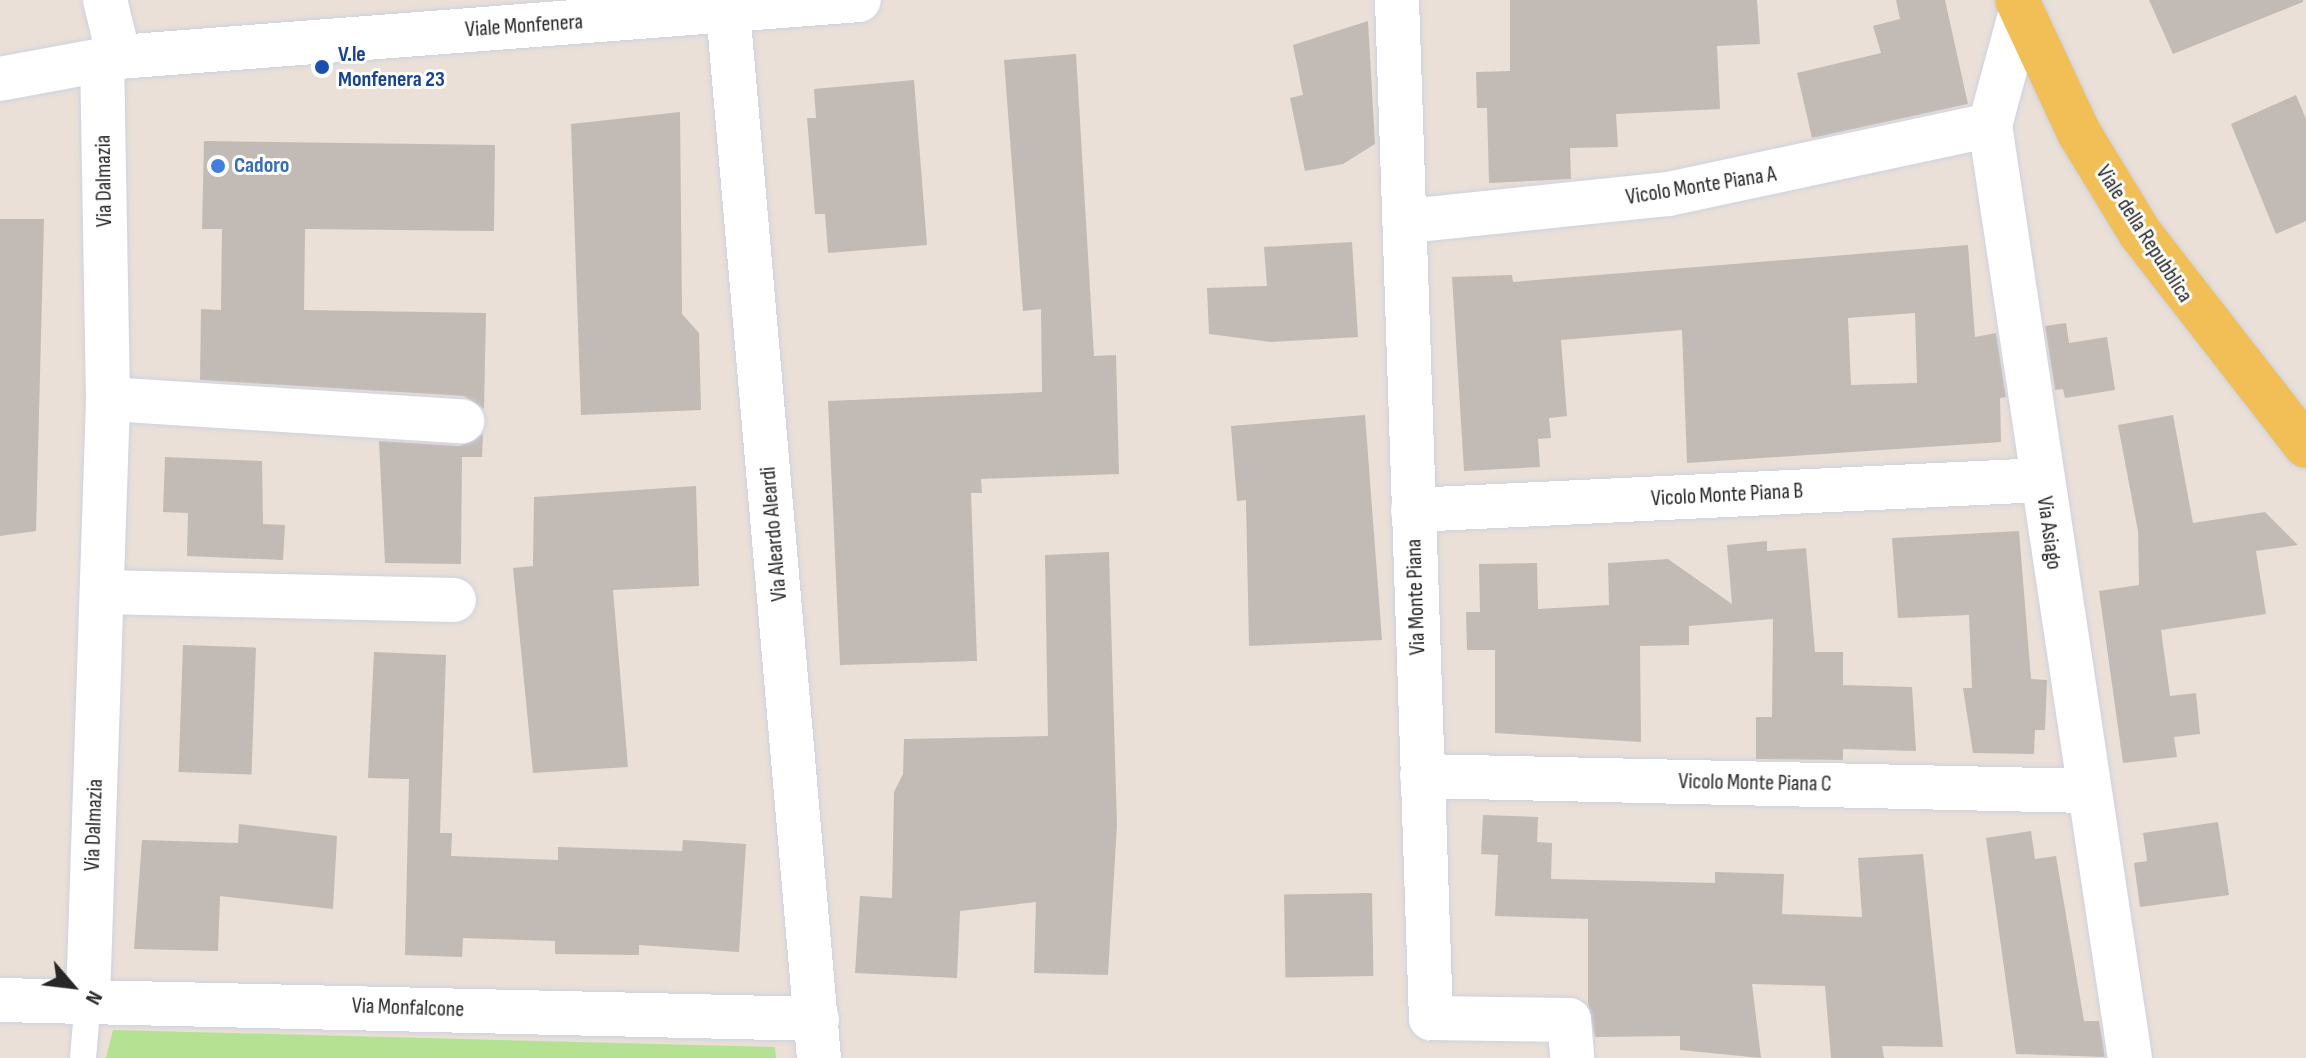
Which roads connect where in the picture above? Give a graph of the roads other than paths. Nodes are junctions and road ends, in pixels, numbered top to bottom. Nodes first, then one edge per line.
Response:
1 (105, 0) edge
2 (859, 0) edge
3 (1397, 0) edge
4 (2019, 5) edge
5 (728, 10) junction
6 (110, 58) junction
7 (0, 79) edge
8 (1990, 125) junction
9 (1407, 221) junction
10 (108, 399) junction
11 (462, 421) dead end
12 (2306, 446) edge
13 (2041, 480) junction
14 (1413, 510) junction
15 (102, 592) junction
16 (454, 600) dead end
17 (1422, 776) junction
18 (2087, 791) junction
19 (0, 1000) edge
20 (88, 1000) junction
21 (818, 1038) edge
22 (83, 1058) edge
23 (1572, 1058) edge
24 (2130, 1058) edge

1 - 6 street, Via Dalmazia
2 - 5 street, Viale Monfenera
3 - 9 street, Via Monte Piana
4 - 8 street, Via Asiago
4 - 12 main road, Viale della Repubblica
5 - 6 street, Viale Monfenera
5 - 21 street, Via Aleardo Aleardi
6 - 7 street, Viale Monfenera
6 - 10 street, Via Dalmazia
8 - 9 street, Vicolo Monte Piana A
8 - 13 street, Via Asiago
9 - 14 street, Via Monte Piana
10 - 11 street
10 - 15 street, Via Dalmazia
13 - 14 street, Vicolo Monte Piana B
13 - 18 street, Via Asiago
14 - 17 street, Via Monte Piana
15 - 16 street
15 - 20 street, Via Dalmazia
17 - 18 street, Vicolo Monte Piana C
17 - 23 street, Via Monte Piana
18 - 24 street, Via Asiago
19 - 20 street, Via Monfalcone
20 - 21 street, Via Monfalcone
20 - 22 lane, Via Dalmazia

